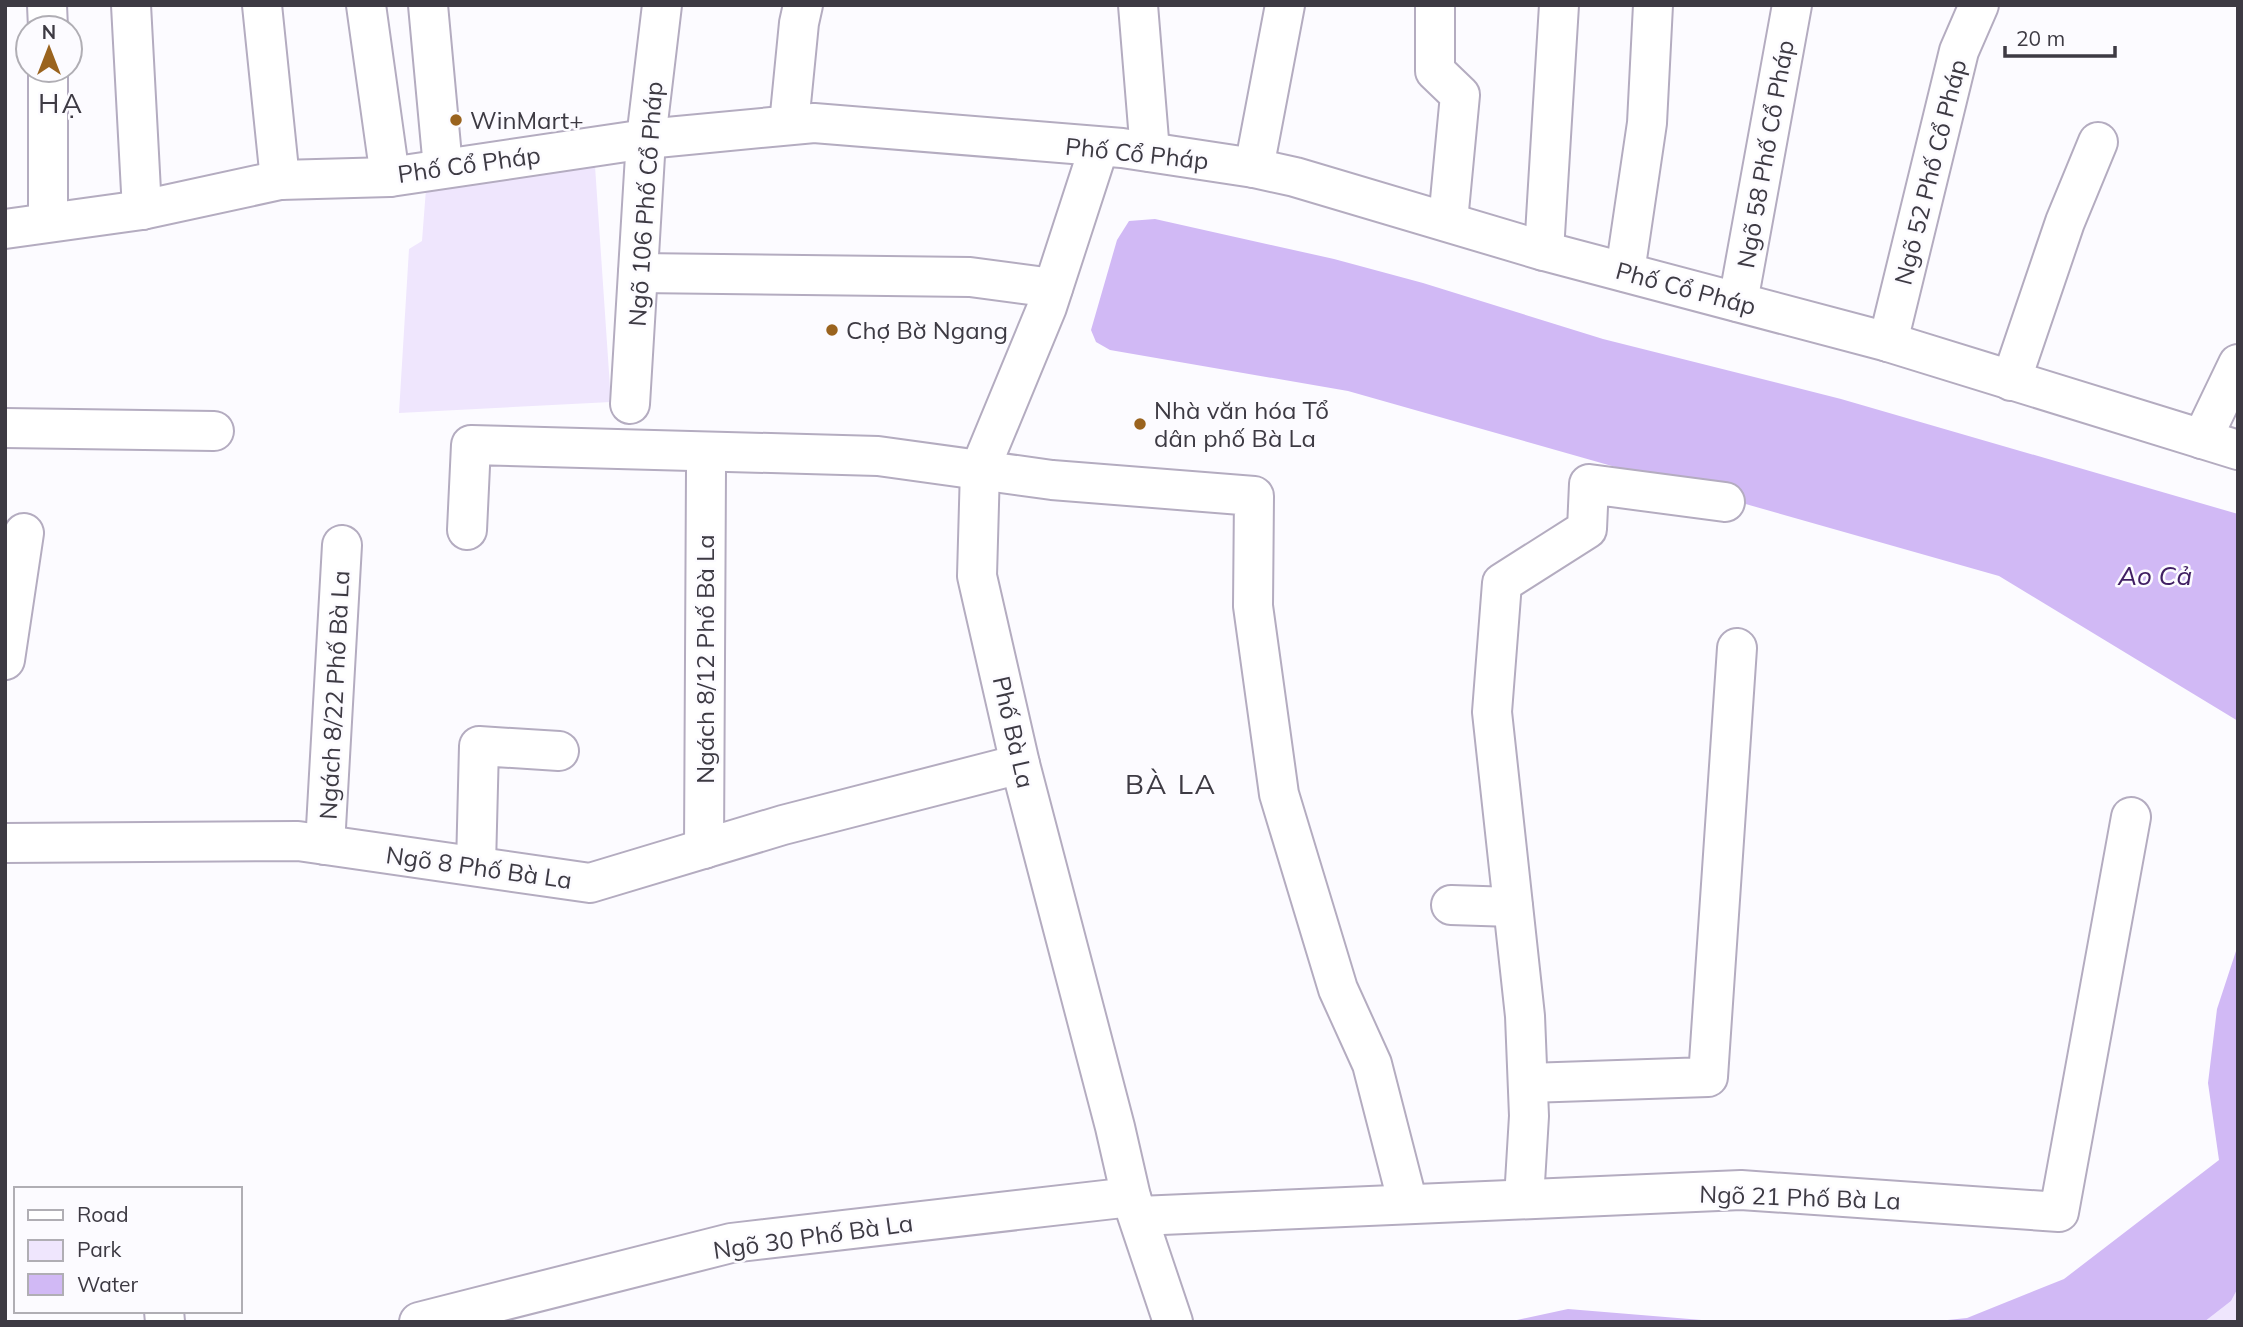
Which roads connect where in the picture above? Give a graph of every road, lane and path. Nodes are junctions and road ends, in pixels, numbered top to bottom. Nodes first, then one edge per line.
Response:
1 (131, 5) edge
2 (262, 5) edge
3 (366, 5) edge
4 (428, 5) edge
5 (662, 5) edge
6 (803, 5) edge
7 (1138, 5) edge
8 (1285, 5) edge
9 (1435, 5) edge
10 (1559, 5) edge
11 (1653, 5) edge
12 (1792, 5) edge
13 (1979, 5) edge
14 (48, 84) edge
15 (789, 124) junction
16 (646, 139) junction
17 (2098, 142) dead end
18 (1099, 147) junction
19 (1150, 152) junction
20 (443, 167) junction
21 (1254, 167) junction
22 (390, 177) junction
23 (280, 180) junction
24 (142, 210) junction
25 (1448, 221) junction
26 (48, 222) junction
27 (5, 229) edge
28 (1544, 251) junction
29 (1625, 272) junction
30 (638, 273) junction
31 (1053, 288) junction
32 (1738, 302) junction
33 (1888, 342) junction
34 (2238, 364) edge
35 (2011, 381) junction
36 (630, 404) dead end
37 (5, 428) edge
38 (214, 431) dead end
39 (2220, 445) edge
40 (979, 469) junction
41 (706, 470) dead end
42 (1726, 502) dead end
43 (467, 530) dead end
44 (24, 533) dead end
45 (342, 545) dead end
46 (1737, 648) dead end
47 (5, 660) edge
48 (559, 751) dead end
49 (1020, 764) junction
50 (2131, 817) dead end
51 (5, 843) edge
52 (325, 845) junction
53 (704, 849) junction
54 (476, 866) junction
55 (1451, 905) dead end
56 (1513, 907) junction
57 (1528, 1083) junction
58 (1524, 1199) junction
59 (1408, 1204) junction
60 (1135, 1206) junction
61 (419, 1322) edge
62 (1173, 1322) edge

1 - 24 street
2 - 23 street
3 - 22 street
4 - 20 street
5 - 16 street, Ngõ 106 Phố Cổ Pháp
6 - 15 street
7 - 19 street
8 - 21 street
9 - 25 street
10 - 28 street
11 - 29 street
12 - 32 street, Ngõ 58 Phố Cổ Pháp
13 - 33 street, Ngõ 52 Phố Cổ Pháp
14 - 26 street
15 - 16 street, Phố Cổ Pháp
15 - 18 street, Phố Cổ Pháp
16 - 20 street, Phố Cổ Pháp
16 - 30 street, Ngõ 106 Phố Cổ Pháp
17 - 35 street
18 - 19 street, Phố Cổ Pháp
18 - 31 street, Phố Bà La
19 - 21 street, Phố Cổ Pháp
20 - 22 street, Phố Cổ Pháp
21 - 25 street, Phố Cổ Pháp
22 - 23 street, Phố Cổ Pháp
23 - 24 street, Phố Cổ Pháp
24 - 26 street, Phố Cổ Pháp
25 - 28 street, Phố Cổ Pháp
26 - 27 street, Phố Cổ Pháp
28 - 29 street, Phố Cổ Pháp
29 - 32 street, Phố Cổ Pháp
30 - 31 street
30 - 36 street, Ngõ 106 Phố Cổ Pháp
31 - 40 street, Phố Bà La
32 - 33 street, Phố Cổ Pháp
33 - 35 street, Phố Cổ Pháp
34 - 39 street
35 - 39 street, Phố Cổ Pháp
37 - 38 street
40 - 43 street
40 - 49 street, Phố Bà La
40 - 59 street
41 - 53 street, Ngách 8/12 Phố Bà La
42 - 56 street
44 - 47 street
45 - 52 street, Ngách 8/22 Phố Bà La
46 - 57 street
48 - 54 street
49 - 53 street, Ngõ 8 Phố Bà La
49 - 60 street, Phố Bà La
50 - 58 street, Ngõ 21 Phố Bà La
51 - 52 street, Ngõ 8 Phố Bà La
52 - 54 street, Ngõ 8 Phố Bà La
53 - 54 street, Ngõ 8 Phố Bà La
55 - 56 street
56 - 57 street
57 - 58 street
58 - 59 street, Ngõ 21 Phố Bà La
59 - 60 street, Ngõ 21 Phố Bà La
60 - 61 street, Ngõ 30 Phố Bà La
60 - 62 street, Phố Bà La

